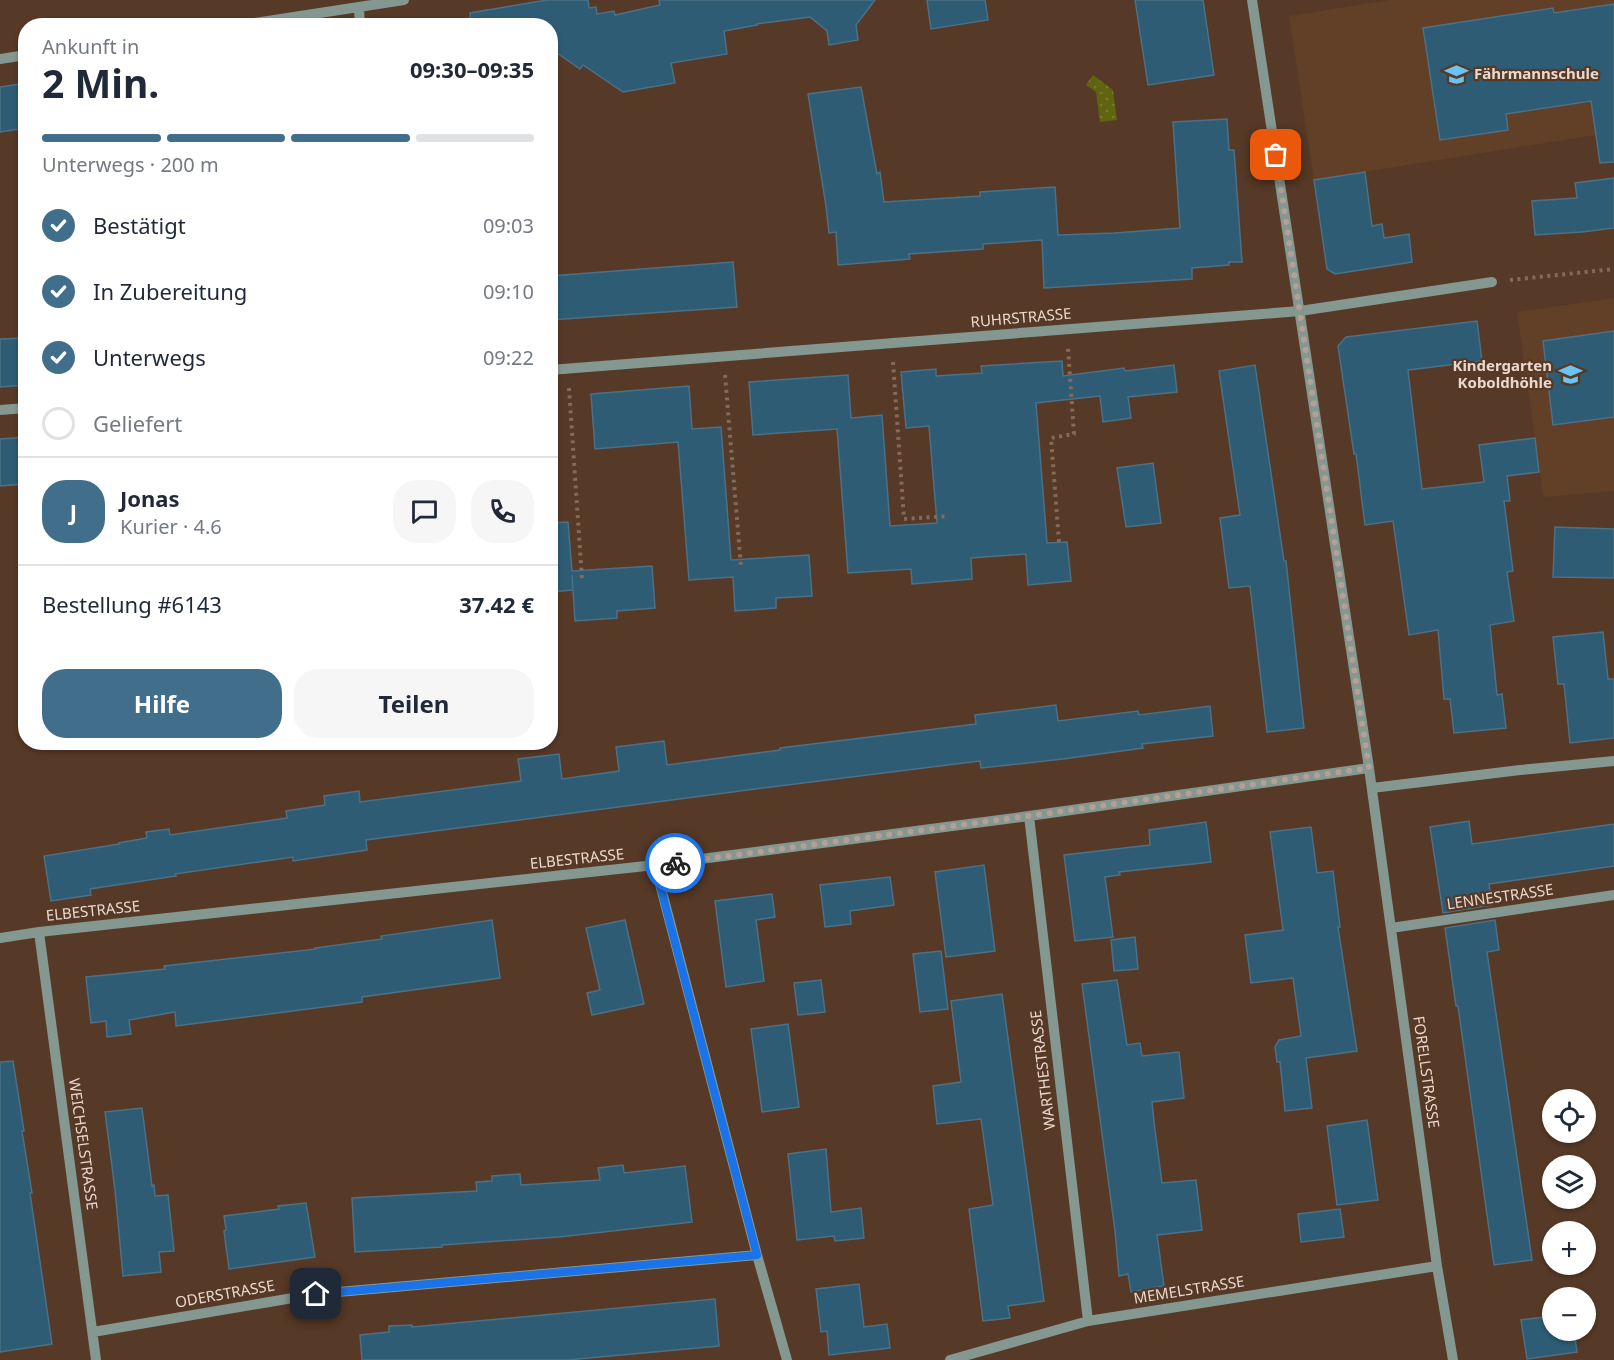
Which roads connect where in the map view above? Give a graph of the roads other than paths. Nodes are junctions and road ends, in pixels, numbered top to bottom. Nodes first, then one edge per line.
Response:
1 (404, 0) edge
2 (1252, 0) edge
3 (359, 8) junction
4 (290, 18) edge
5 (360, 18) edge
6 (18, 56) edge
7 (0, 59) edge
8 (1492, 282) road end
9 (1300, 310) junction
10 (558, 370) edge
11 (18, 409) edge
12 (0, 410) edge
13 (1614, 761) edge
14 (1369, 768) junction
15 (1372, 788) junction
16 (1029, 816) junction
17 (655, 866) junction
18 (1614, 896) edge
19 (1391, 928) junction
20 (39, 932) junction
21 (0, 938) edge
22 (757, 1255) junction
23 (1437, 1266) junction
24 (1088, 1321) junction
25 (93, 1332) junction
26 (96, 1360) edge
27 (787, 1360) edge
28 (950, 1360) edge
29 (1452, 1360) edge

1 - 3 street
2 - 9 street, FORELLSTRASSE
3 - 4 street
3 - 5 street
6 - 7 street
8 - 9 street, RUHRSTRASSE
9 - 10 street, RUHRSTRASSE
9 - 14 street, FORELLSTRASSE
11 - 12 street
13 - 15 street
14 - 15 street, FORELLSTRASSE
14 - 16 street, ELBESTRASSE
15 - 19 street, FORELLSTRASSE
16 - 17 street, ELBESTRASSE
16 - 24 street, WARTHESTRASSE
17 - 20 street, ELBESTRASSE
17 - 22 street
18 - 19 street, LENNESTRASSE
19 - 23 street, FORELLSTRASSE
20 - 21 street, ELBESTRASSE
20 - 25 street, WEICHSELSTRASSE
22 - 25 street, ODERSTRASSE
22 - 27 street
23 - 24 street, MEMELSTRASSE
23 - 29 street, FORELLSTRASSE
24 - 28 street, MEMELSTRASSE
25 - 26 street, WEICHSELSTRASSE

